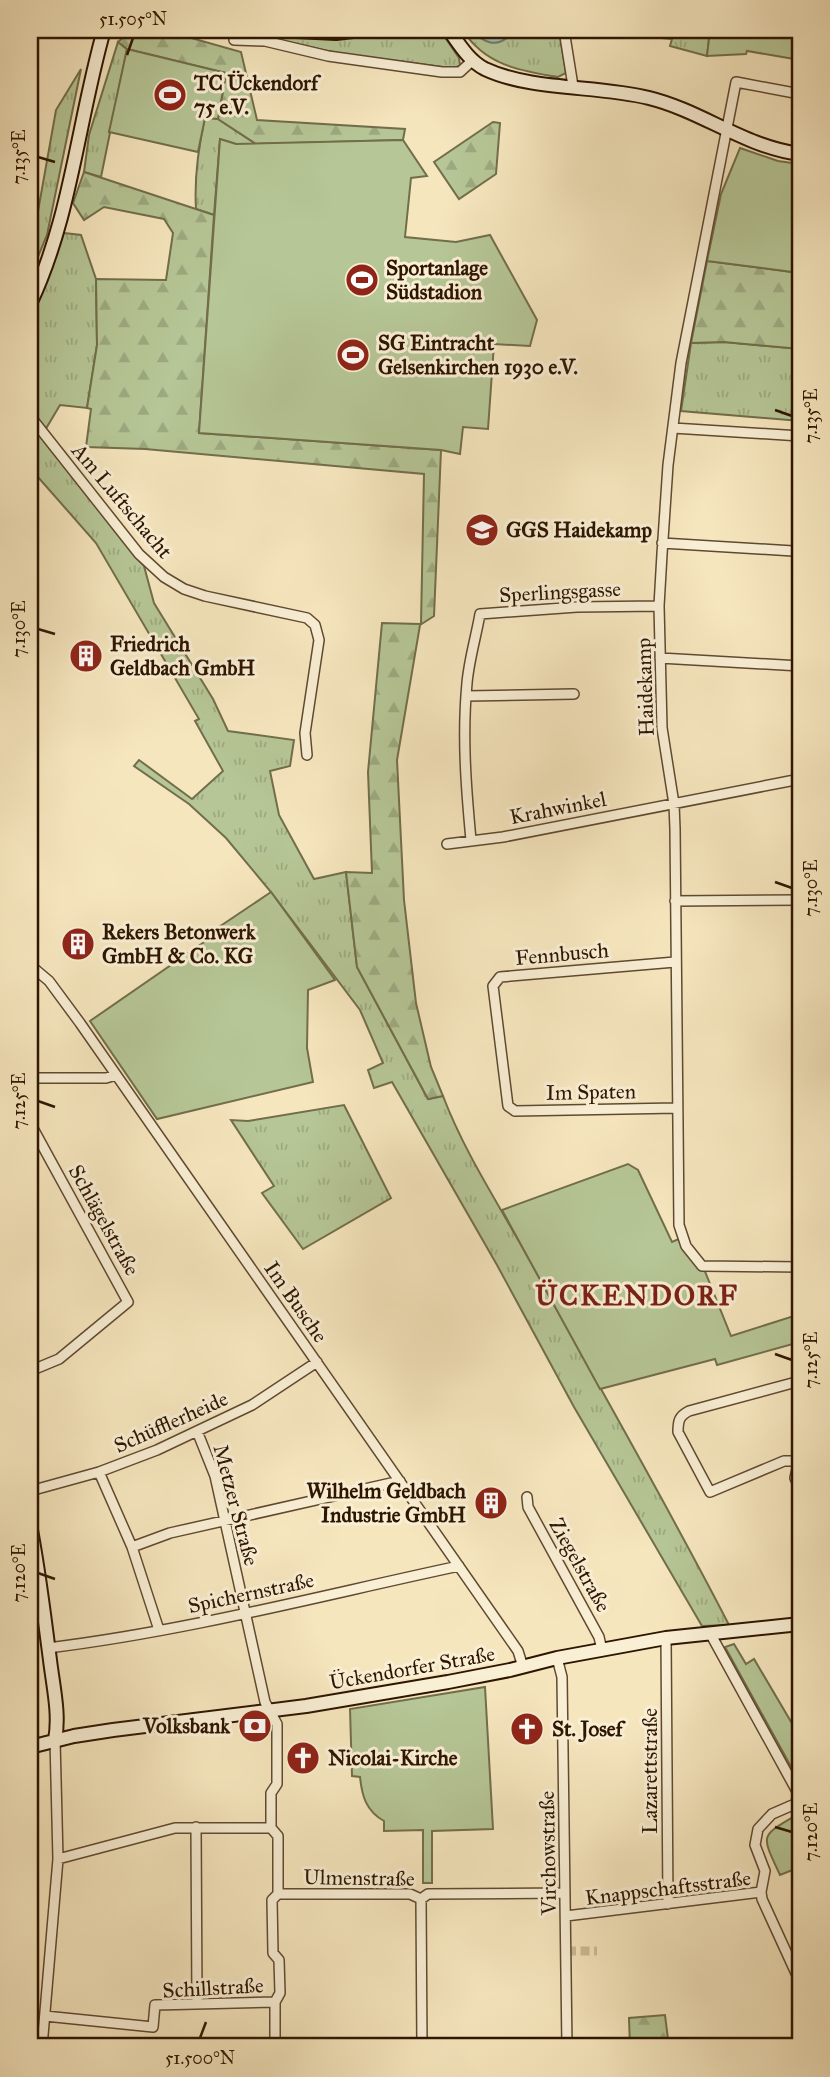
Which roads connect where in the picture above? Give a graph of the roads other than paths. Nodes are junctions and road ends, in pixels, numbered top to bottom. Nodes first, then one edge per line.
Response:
1 (104, 30) edge
2 (276, 30) edge
3 (361, 30) edge
4 (449, 30) edge
5 (564, 30) edge
6 (234, 40) dead end
7 (473, 60) junction
8 (573, 86) junction
9 (800, 94) edge
10 (726, 130) junction
11 (800, 154) edge
12 (30, 304) edge
13 (30, 416) edge
14 (673, 428) junction
15 (800, 436) edge
16 (662, 543) junction
17 (793, 551) dead end
18 (659, 606) junction
19 (660, 658) junction
20 (800, 666) edge
21 (574, 694) dead end
22 (467, 696) junction
23 (307, 755) dead end
24 (800, 779) edge
25 (674, 804) junction
26 (471, 840) junction
27 (447, 844) dead end
28 (800, 900) edge
29 (675, 901) junction
30 (675, 962) junction
31 (30, 965) edge
32 (116, 1075) junction
33 (30, 1078) edge
34 (508, 1106) joint
35 (677, 1108) junction
36 (30, 1123) edge
37 (800, 1267) edge
38 (317, 1362) junction
39 (30, 1371) edge
40 (800, 1381) edge
41 (197, 1432) junction
42 (799, 1458) edge
43 (100, 1472) junction
44 (400, 1481) junction
45 (800, 1489) edge
46 (30, 1491) edge
47 (527, 1497) dead end
48 (225, 1521) junction
49 (30, 1525) edge
50 (132, 1547) junction
51 (459, 1566) junction
52 (43, 1602) junction
53 (30, 1604) edge
54 (245, 1613) junction
55 (800, 1625) edge
56 (159, 1630) junction
57 (710, 1633) junction
58 (666, 1638) junction
59 (48, 1648) junction
60 (601, 1650) junction
61 (557, 1658) junction
62 (523, 1667) junction
63 (269, 1710) junction
64 (55, 1740) junction
65 (30, 1747) edge
66 (196, 1827) junction
67 (271, 1828) junction
68 (58, 1859) junction
69 (761, 1892) junction
70 (565, 1893) junction
71 (278, 1894) junction
72 (421, 1899) junction
73 (668, 1904) junction
74 (566, 1916) junction
75 (800, 1982) edge
76 (275, 2002) junction
77 (197, 2003) junction
78 (45, 2016) junction
79 (42, 2047) edge
80 (275, 2047) edge
81 (422, 2047) edge
82 (568, 2047) edge

1 - 12 street
2 - 3 street
4 - 7 street
5 - 8 street
6 - 7 street
7 - 8 street
8 - 10 street
9 - 10 street, Haidekamp
10 - 11 street
10 - 14 street, Haidekamp
13 - 23 street, Am Luftschacht
14 - 15 street
14 - 16 street, Haidekamp
16 - 17 street
16 - 18 street, Haidekamp
18 - 19 street, Haidekamp
18 - 22 street, Sperlingsgasse
19 - 20 street
19 - 25 street, Haidekamp
21 - 22 street
22 - 26 street, Sperlingsgasse
24 - 25 street, Krahwinkel
25 - 26 street, Krahwinkel
25 - 29 street, Haidekamp
26 - 27 street, Krahwinkel
28 - 29 street
29 - 30 street, Haidekamp
30 - 34 street, Fennbusch
30 - 35 street, Haidekamp
31 - 32 street, Im Busche
32 - 33 street
32 - 38 street, Im Busche
34 - 35 street, Im Spaten
35 - 37 street, Haidekamp
36 - 39 street, Schlägelstraße
38 - 41 street, Schüfflerheide
38 - 44 street, Im Busche
40 - 42 street
41 - 43 street, Schüfflerheide
41 - 48 street, Metzer Straße
42 - 45 street
43 - 46 street, Schüfflerheide
43 - 50 street
44 - 48 street
44 - 51 street, Im Busche
47 - 60 street, Ziegelstraße
48 - 50 street
48 - 54 street, Metzer Straße
49 - 52 street
50 - 56 street
51 - 54 street, Spichernstraße
51 - 62 street, Im Busche
52 - 53 street
52 - 59 street
54 - 56 street, Spichernstraße
54 - 63 street, Metzer Straße
55 - 57 street, Ückendorfer Straße
56 - 59 street, Spichernstraße
57 - 58 street, Ückendorfer Straße
57 - 69 street
58 - 60 street, Ückendorfer Straße
58 - 73 street, Lazarettstraße
59 - 64 street
60 - 61 street, Ückendorfer Straße
61 - 62 street, Ückendorfer Straße
61 - 70 street, Virchowstraße
62 - 63 street, Ückendorfer Straße
63 - 64 street, Ückendorfer Straße
63 - 67 street, Metzer Straße
64 - 65 street, Ückendorfer Straße
64 - 68 street
66 - 67 street
66 - 68 street
66 - 77 street
67 - 71 street, Metzer Straße
68 - 78 street
69 - 73 street, Knappschaftsstraße
69 - 75 street, Knappschaftsstraße
70 - 72 street, Ulmenstraße
70 - 74 street, Virchowstraße
71 - 72 street, Ulmenstraße
71 - 76 street, Metzer Straße
72 - 81 street
73 - 74 street, Knappschaftsstraße
74 - 82 street, Virchowstraße
76 - 77 street, Schillstraße
76 - 80 street, Metzer Straße
77 - 78 street, Schillstraße
78 - 79 street

